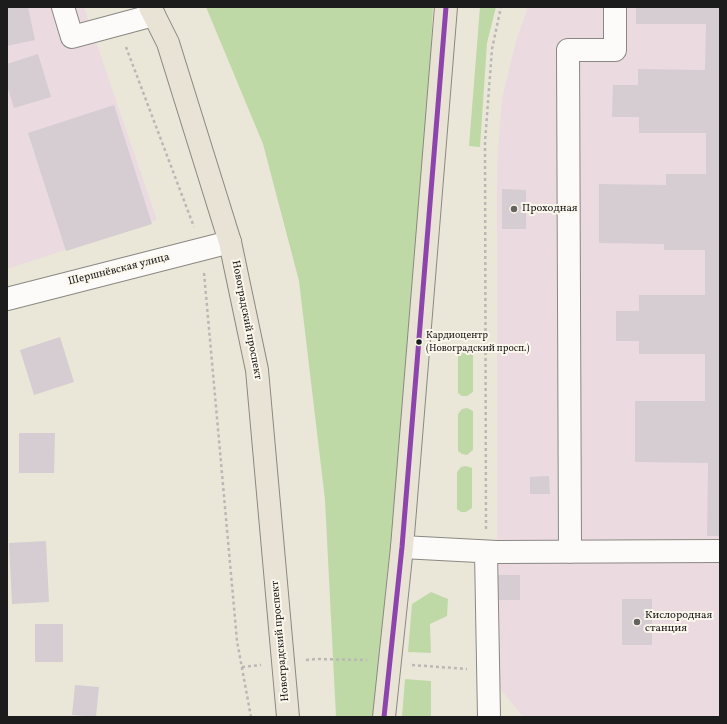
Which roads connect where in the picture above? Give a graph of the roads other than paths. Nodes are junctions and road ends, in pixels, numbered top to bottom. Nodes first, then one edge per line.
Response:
1 (64, 7) edge
2 (446, 7) edge
3 (615, 7) edge
4 (152, 11) edge
5 (230, 242) junction
6 (7, 299) edge
7 (402, 547) junction
8 (720, 551) edge
9 (486, 552) junction
10 (570, 552) junction
11 (288, 717) edge
12 (384, 717) edge
13 (489, 717) edge

1 - 4 street
2 - 7 main road
3 - 10 street
4 - 5 main road, Новоградский проспект
5 - 6 street, Шершнёвская улица
5 - 11 main road, Новоградский проспект
7 - 9 street
7 - 12 main road
8 - 10 street
9 - 10 street
9 - 13 street

